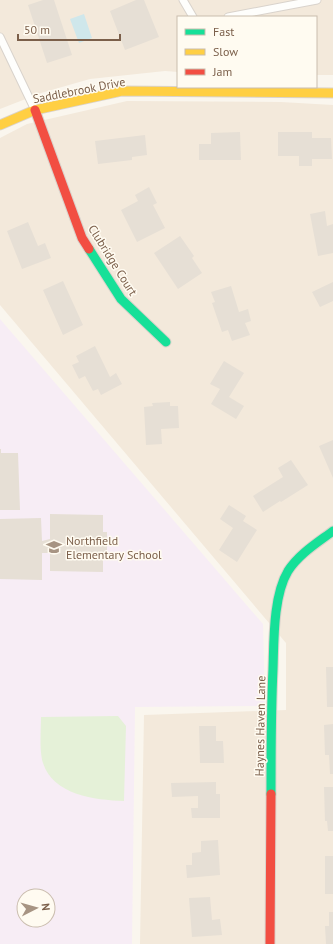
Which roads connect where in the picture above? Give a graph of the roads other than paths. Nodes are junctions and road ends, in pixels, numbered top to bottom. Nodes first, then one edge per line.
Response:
1 (183, 0) edge
2 (317, 0) edge
3 (192, 16) edge
4 (233, 16) edge
5 (0, 37) edge
6 (333, 93) edge
7 (35, 110) junction
8 (0, 125) edge
9 (166, 342) dead end
10 (333, 531) edge
11 (270, 944) edge

1 - 3 lane
2 - 4 lane
5 - 7 lane
6 - 7 street, Saddlebrook Drive
7 - 8 street, Saddlebrook Drive
7 - 9 street, Clubridge Court
10 - 11 street, Haynes Haven Lane

